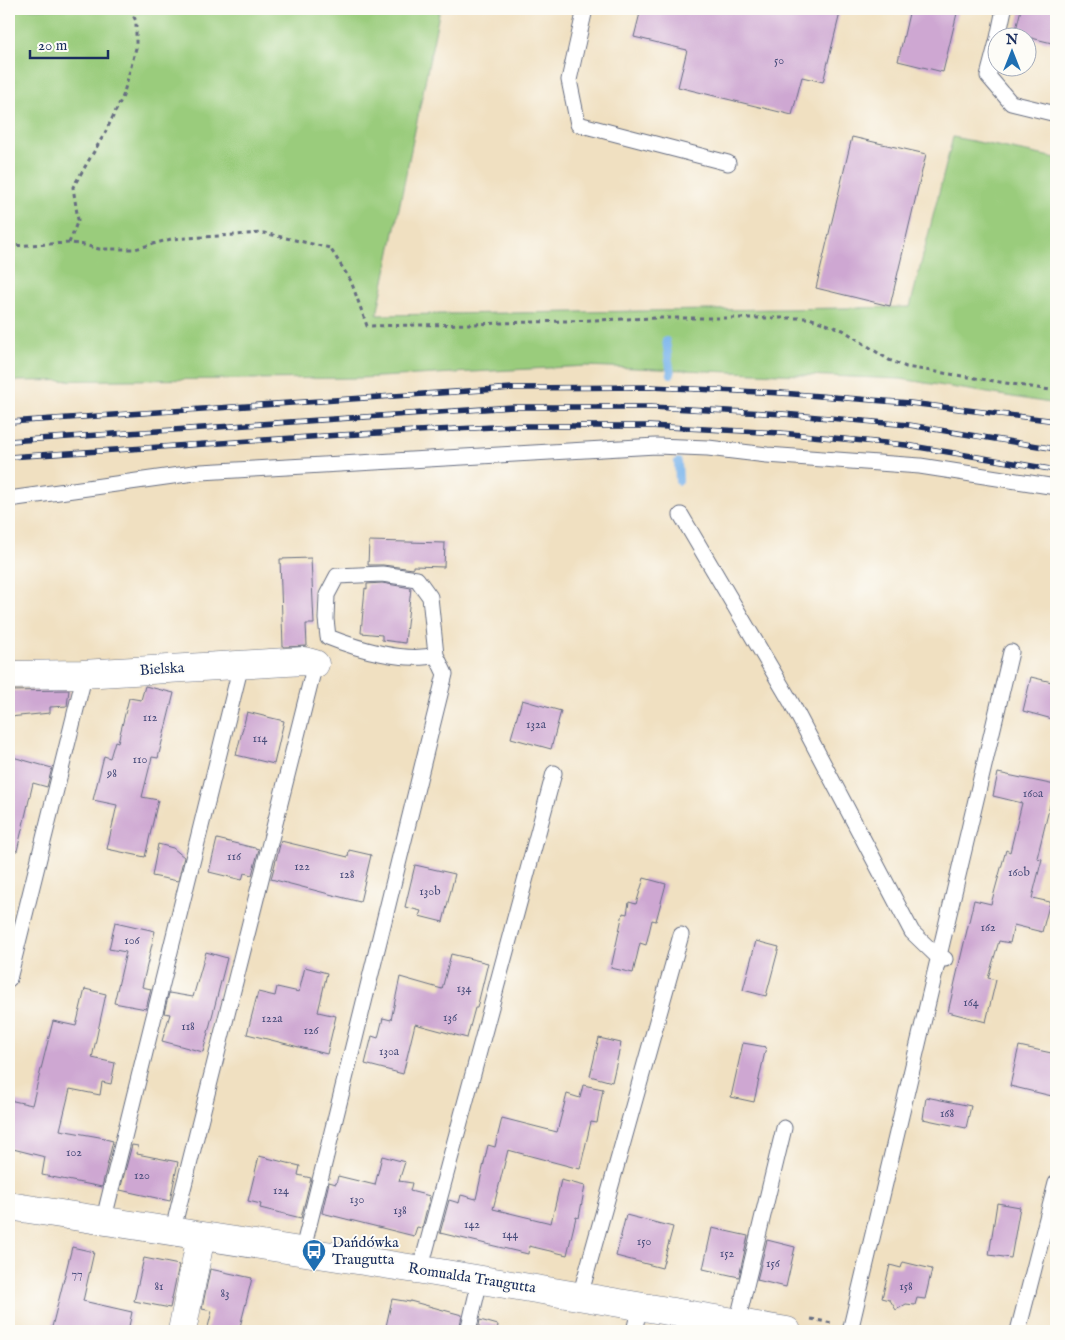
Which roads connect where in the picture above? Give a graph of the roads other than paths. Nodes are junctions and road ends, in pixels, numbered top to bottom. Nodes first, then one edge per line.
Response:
1 (585, 9) edge
2 (1004, 9) edge
3 (1000, 28) edge
4 (990, 78) edge
5 (1056, 114) edge
6 (728, 162) dead end
7 (1056, 487) edge
8 (9, 499) edge
9 (680, 515) dead end
10 (1011, 652) dead end
11 (436, 654) junction
12 (238, 664) junction
13 (314, 664) joint
14 (82, 674) junction
15 (9, 675) edge
16 (554, 773) dead end
17 (681, 935) dead end
18 (944, 958) junction
19 (9, 979) edge
20 (784, 1128) dead end
21 (1056, 1183) edge
22 (9, 1206) edge
23 (105, 1222) junction
24 (174, 1232) junction
25 (201, 1236) junction
26 (304, 1252) junction
27 (422, 1270) junction
28 (480, 1280) junction
29 (580, 1296) junction
30 (636, 1319) edge
31 (738, 1323) junction
32 (706, 1324) edge
33 (182, 1331) edge
34 (468, 1331) edge
35 (787, 1331) edge
36 (850, 1331) edge
37 (1018, 1331) edge

1 - 6 lane
2 - 3 lane
4 - 5 lane
7 - 8 lane
9 - 18 lane
10 - 18 lane
11 - 11 lane
11 - 26 lane
12 - 13 street, Bielska
12 - 14 street, Bielska
12 - 23 lane
13 - 24 lane
14 - 15 street, Bielska
14 - 19 lane
16 - 27 lane
17 - 29 lane
18 - 36 lane
20 - 31 lane
21 - 37 lane
22 - 23 street, Romualda Traugutta
23 - 24 street, Romualda Traugutta
24 - 25 street, Romualda Traugutta
25 - 26 street, Romualda Traugutta
25 - 33 street
26 - 27 street, Romualda Traugutta
27 - 28 street, Romualda Traugutta
28 - 29 street, Romualda Traugutta
28 - 34 lane
29 - 30 street, Romualda Traugutta
30 - 32 street, Romualda Traugutta
31 - 32 street, Romualda Traugutta
31 - 35 street, Romualda Traugutta

